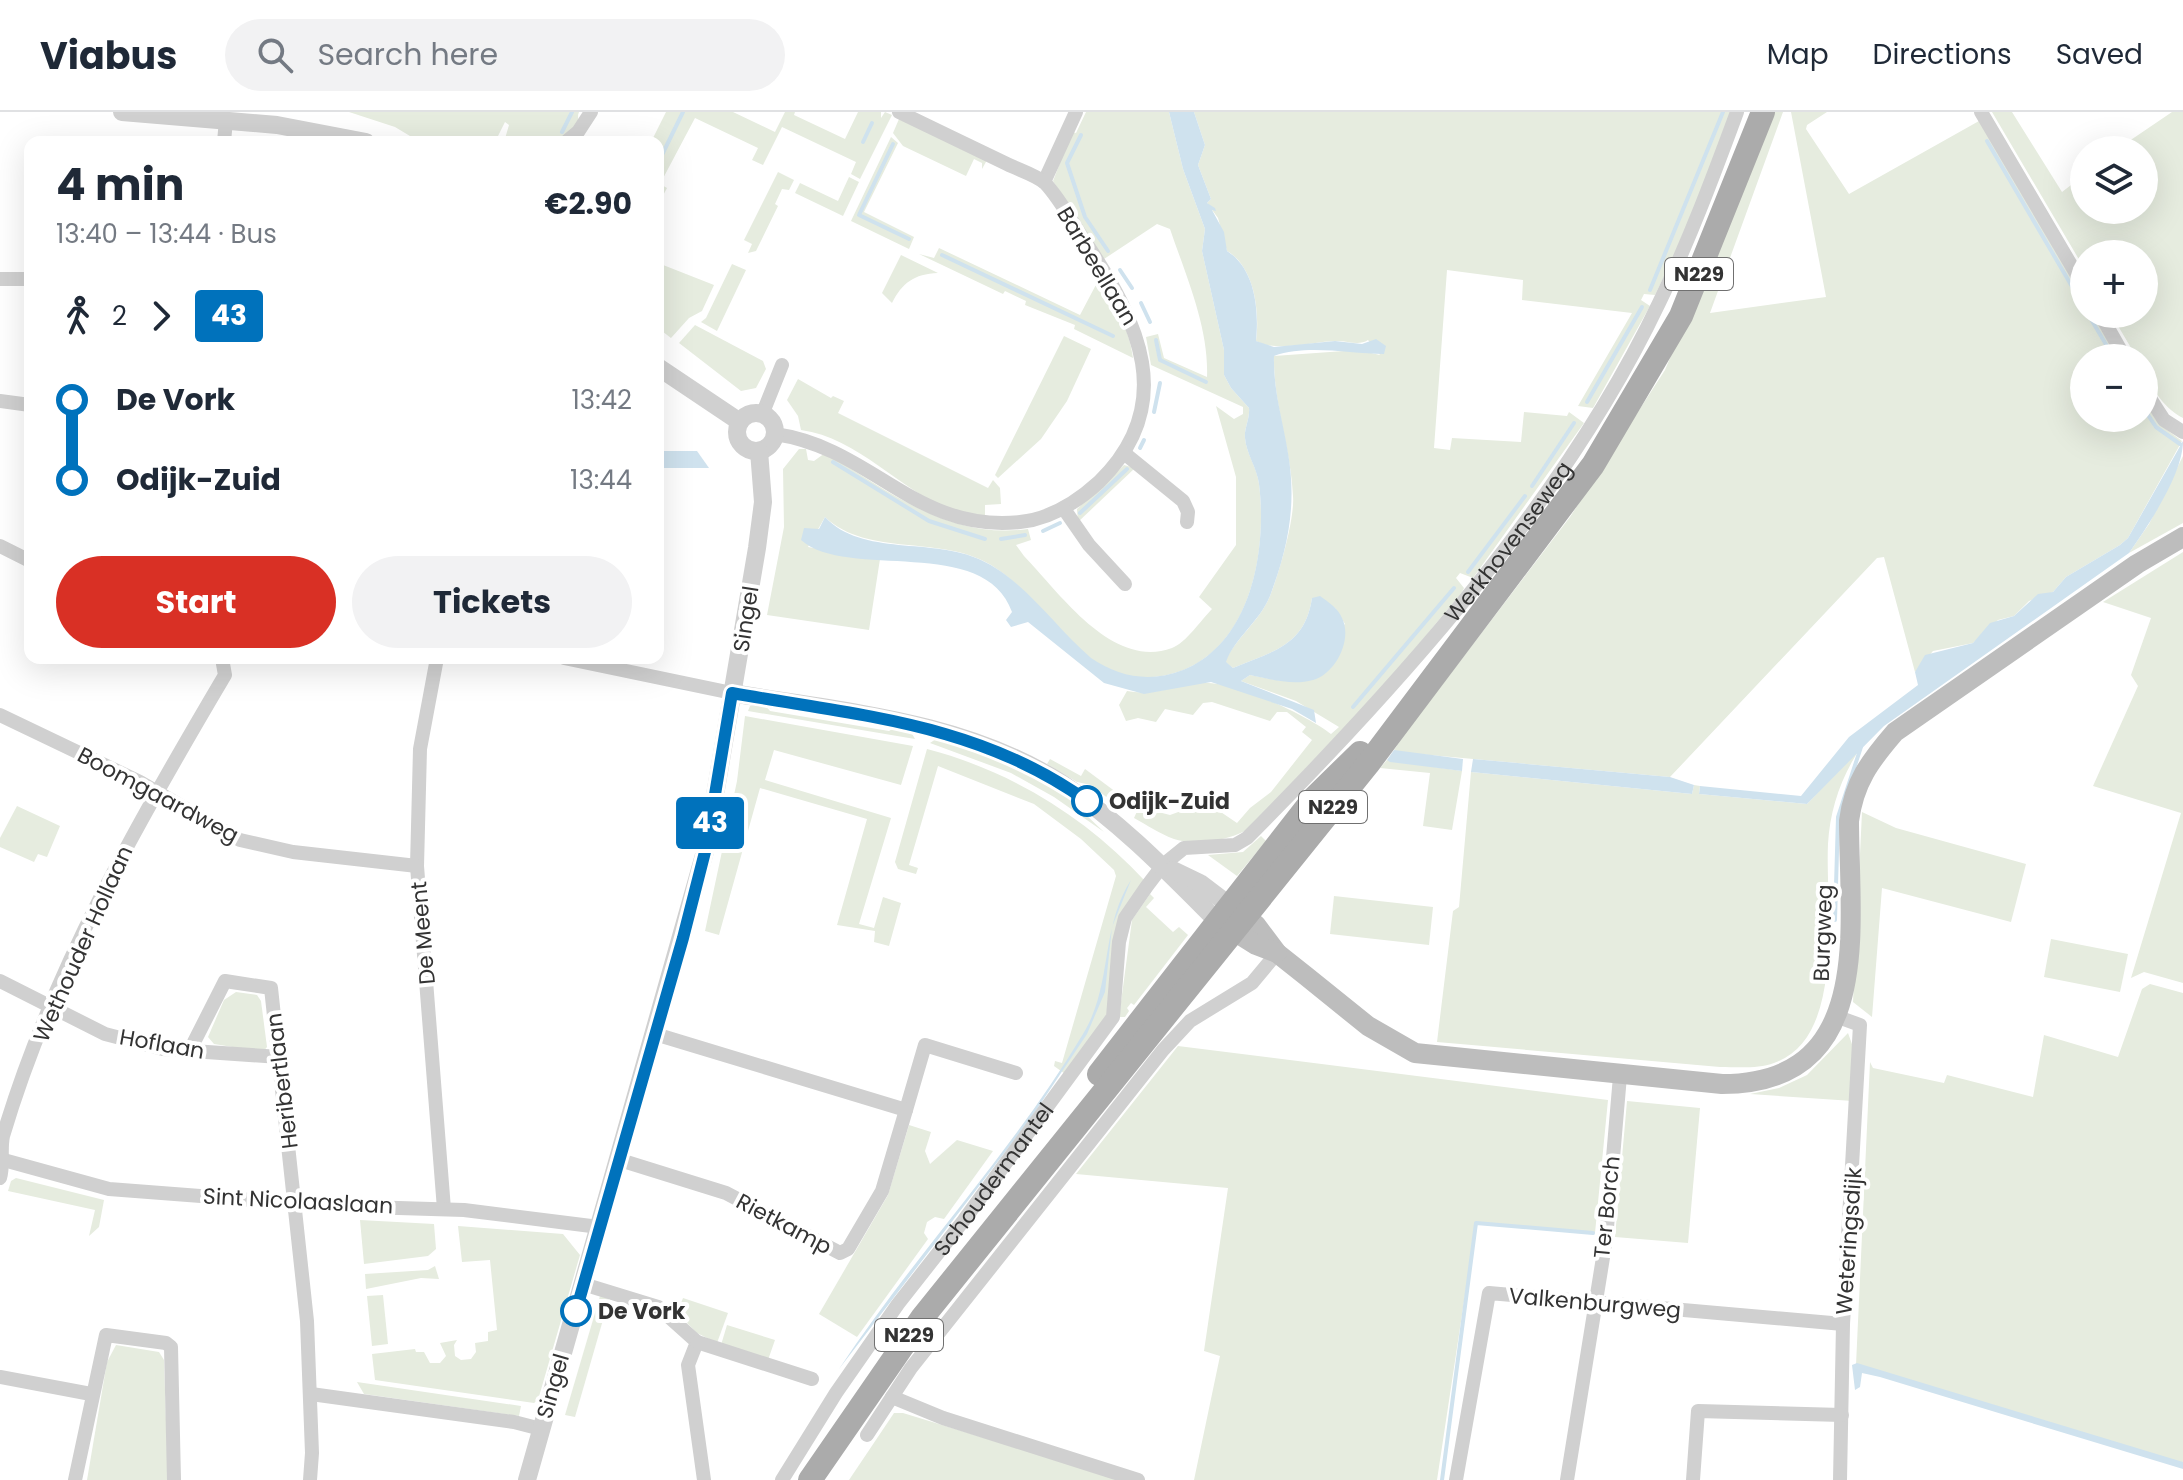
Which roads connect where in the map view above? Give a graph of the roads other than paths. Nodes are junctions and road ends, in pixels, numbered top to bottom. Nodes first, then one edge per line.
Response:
1 (122, 112) edge
2 (591, 112) edge
3 (899, 112) edge
4 (1076, 112) edge
5 (1737, 112) edge
6 (1763, 112) edge
7 (1981, 112) edge
8 (226, 120) junction
9 (225, 136) edge
10 (341, 136) edge
11 (571, 136) edge
12 (1044, 182) junction
13 (2070, 263) edge
14 (0, 279) edge
15 (24, 279) edge
16 (782, 365) dead end
17 (664, 371) edge
18 (0, 401) edge
19 (24, 404) edge
20 (2158, 411) edge
21 (762, 415) junction
22 (740, 422) junction
23 (2183, 432) edge
24 (775, 434) junction
25 (759, 451) junction
26 (1124, 453) junction
27 (1064, 509) junction
28 (1187, 522) dead end
29 (2183, 537) edge
30 (0, 546) edge
31 (24, 558) edge
32 (1125, 584) dead end
33 (225, 664) edge
34 (436, 664) edge
35 (593, 664) edge
36 (732, 693) junction
37 (0, 715) edge
38 (157, 791) junction
39 (1163, 865) junction
40 (417, 866) junction
41 (1231, 918) junction
42 (1277, 953) junction
43 (0, 981) edge
44 (51, 1008) junction
45 (1838, 1017) junction
46 (655, 1034) junction
47 (189, 1052) junction
48 (280, 1057) junction
49 (1016, 1073) dead end
50 (1620, 1076) junction
51 (906, 1110) junction
52 (0, 1159) edge
53 (620, 1160) junction
54 (0, 1178) edge
55 (296, 1203) junction
56 (444, 1209) junction
57 (599, 1227) junction
58 (583, 1284) junction
59 (1595, 1304) junction
60 (1843, 1324) junction
61 (697, 1342) junction
62 (0, 1377) edge
63 (812, 1379) dead end
64 (91, 1394) junction
65 (311, 1394) junction
66 (892, 1397) junction
67 (1842, 1415) junction
68 (541, 1429) junction
69 (867, 1435) dead end
70 (75, 1480) edge
71 (174, 1480) edge
72 (310, 1480) edge
73 (527, 1480) edge
74 (704, 1480) edge
75 (782, 1480) edge
76 (810, 1480) edge
77 (1138, 1480) edge
78 (1456, 1480) edge
79 (1567, 1480) edge
80 (1693, 1480) edge
81 (1840, 1480) edge

1 - 8 street
2 - 11 street
3 - 12 street, Barbeellaan
4 - 12 street
5 - 39 street, Werkhovenseweg
6 - 41 main road, Werkhovenseweg / N229
7 - 13 street
8 - 9 street
8 - 10 street
12 - 26 street, Barbeellaan
14 - 15 street
16 - 21 street
17 - 22 street
18 - 19 street
20 - 23 street
21 - 22 street
21 - 24 street
22 - 25 street
24 - 25 street
24 - 27 street, Barbeellaan
25 - 36 street, Singel
26 - 27 street, Barbeellaan
26 - 28 street
27 - 32 street
29 - 45 main road, Burgweg
30 - 31 street
33 - 38 street, Wethouder Hollaan
34 - 40 street, De Meent
35 - 36 street
36 - 39 street
36 - 46 street, Singel
37 - 38 street, Boomgaardweg
38 - 40 street, Boomgaardweg
38 - 44 street, Wethouder Hollaan
39 - 41 street
39 - 75 street, Schoudermantel
40 - 56 street, De Meent
41 - 42 main road, Burgweg
41 - 76 main road, Schoudermantel / N229
42 - 50 main road, Burgweg
42 - 66 street
43 - 44 street, Hoflaan
44 - 47 street, Hoflaan
44 - 52 street, Wethouder Hollaan
45 - 50 main road, Burgweg
45 - 60 street, Weteringsdijk
46 - 51 street
46 - 53 street, Singel
47 - 48 street, Hoflaan
47 - 48 street, Heribertlaan
48 - 55 street, Heribertlaan
49 - 51 street, Rietkamp
50 - 59 street, Ter Borch
51 - 53 street, Rietkamp
52 - 54 street, Wethouder Hollaan
52 - 55 street, Sint Nicolaaslaan
53 - 57 street, Singel
55 - 56 street, Sint Nicolaaslaan
55 - 65 street, Heribertlaan
56 - 57 street, Sint Nicolaaslaan
57 - 58 street, Singel
58 - 61 street
58 - 68 street, Singel
59 - 60 street, Valkenburgweg
59 - 78 street, Valkenburgweg
59 - 79 street, Ter Borch
60 - 67 street, Weteringsdijk
61 - 63 street
61 - 74 street
62 - 64 street
64 - 70 street
64 - 71 street
65 - 68 street
65 - 72 street, Heribertlaan
66 - 69 street
66 - 77 street
67 - 80 street
67 - 81 street, Weteringsdijk
68 - 73 street, Singel

